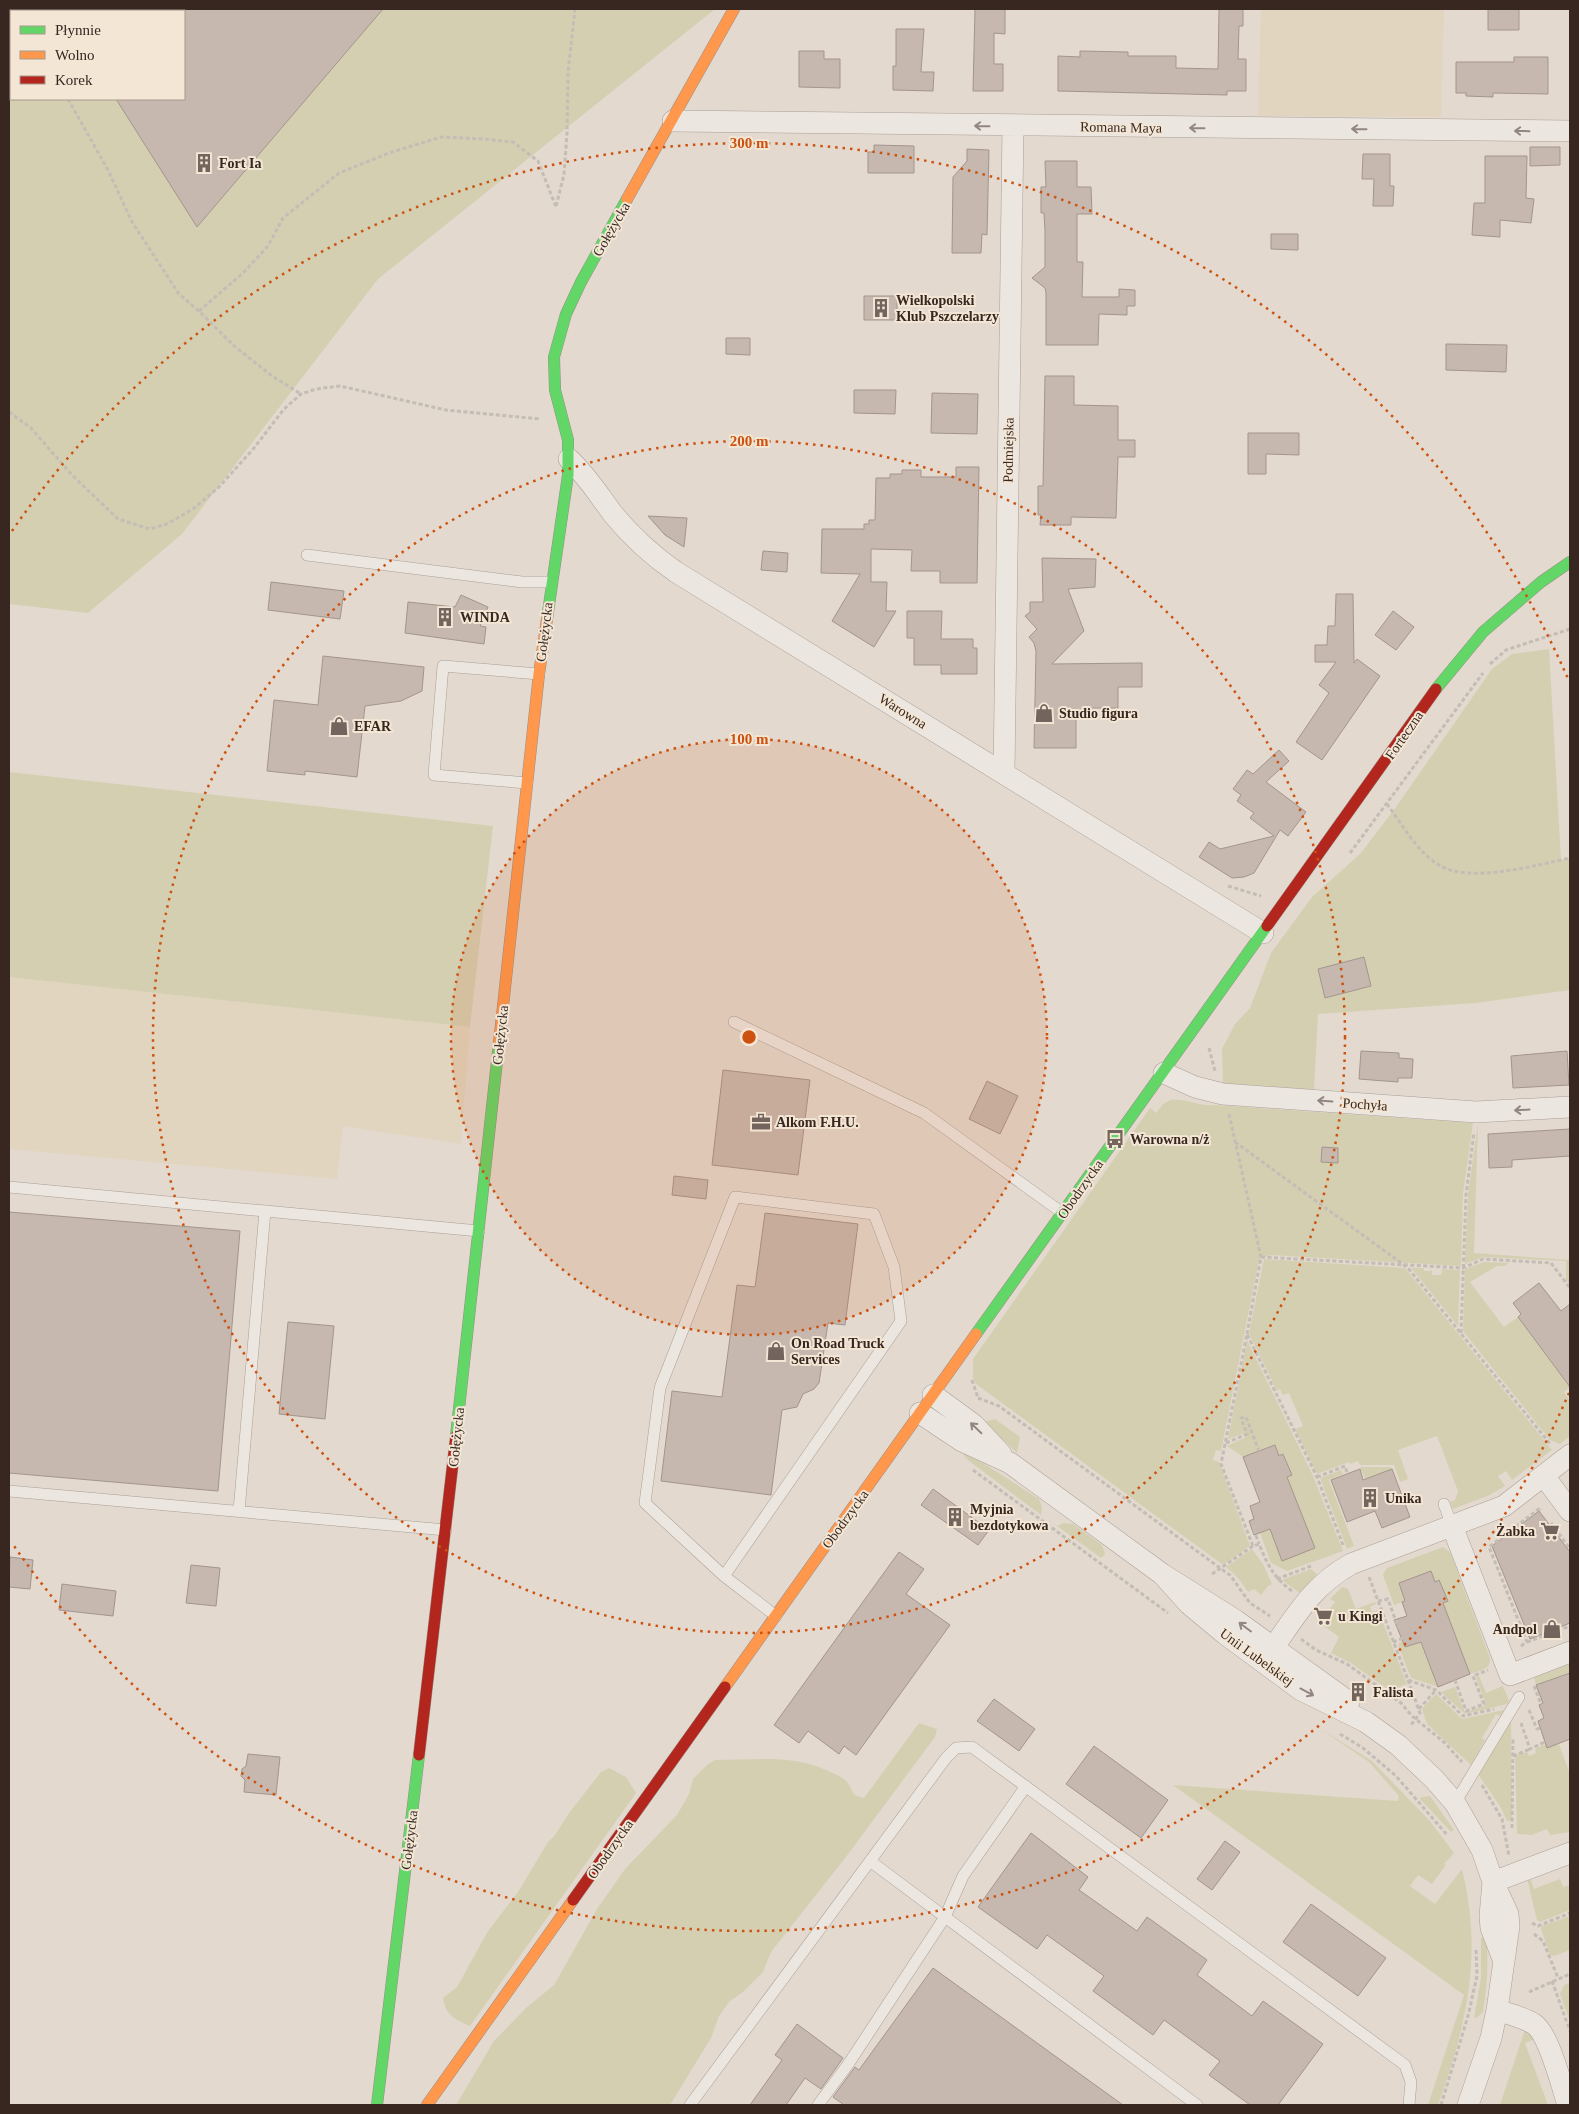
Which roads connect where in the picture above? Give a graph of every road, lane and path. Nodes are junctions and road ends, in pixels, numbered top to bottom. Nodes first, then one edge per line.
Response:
1 (575, 9) edge
2 (734, 9) edge
3 (69, 100) edge
4 (673, 121) junction
5 (1013, 126) junction
6 (1570, 131) edge
7 (199, 311) junction
8 (301, 394) junction
9 (9, 412) edge
10 (563, 419) junction
11 (569, 460) junction
12 (307, 555) dead end
13 (1570, 562) edge
14 (551, 582) junction
15 (1570, 629) edge
16 (539, 674) junction
17 (1004, 773) junction
18 (527, 783) junction
19 (1365, 789) junction
20 (1387, 804) junction
21 (1348, 855) dead end
22 (1570, 858) edge
23 (1221, 883) dead end
24 (1264, 897) dead end
25 (1263, 933) junction
26 (734, 1022) dead end
27 (1211, 1044) dead end
28 (1164, 1073) junction
29 (1223, 1094) junction
30 (1570, 1107) edge
31 (1476, 1112) junction
32 (1235, 1142) junction
33 (9, 1188) edge
34 (265, 1211) junction
35 (1064, 1214) junction
36 (479, 1231) junction
37 (1261, 1257) junction
38 (1403, 1265) junction
39 (1463, 1268) junction
40 (1570, 1288) edge
41 (1247, 1334) junction
42 (1460, 1334) junction
43 (934, 1395) junction
44 (920, 1414) junction
45 (1225, 1443) junction
46 (1259, 1451) dead end
47 (1567, 1458) edge
48 (1010, 1463) junction
49 (966, 1464) dead end
50 (1347, 1473) dead end
51 (1544, 1476) junction
52 (1317, 1477) junction
53 (9, 1491) edge
54 (1444, 1504) dead end
55 (239, 1511) junction
56 (1570, 1511) edge
57 (1545, 1515) dead end
58 (1550, 1522) dead end
59 (1257, 1526) dead end
60 (1452, 1526) junction
61 (446, 1530) junction
62 (1259, 1544) junction
63 (1253, 1546) junction
64 (1570, 1549) edge
65 (1351, 1564) junction
66 (1162, 1574) junction
67 (1212, 1574) dead end
68 (724, 1576) junction
69 (1306, 1601) junction
70 (1378, 1601) junction
71 (776, 1616) junction
72 (1176, 1619) dead end
73 (1402, 1626) dead end
74 (1570, 1626) edge
75 (1406, 1637) dead end
76 (1393, 1642) junction
77 (1527, 1642) junction
78 (1271, 1651) junction
79 (1570, 1652) edge
80 (1503, 1654) junction
81 (1408, 1680) junction
82 (1455, 1680) dead end
83 (1436, 1690) junction
84 (1536, 1691) dead end
85 (1516, 1701) joint
86 (1541, 1704) dead end
87 (1529, 1708) dead end
88 (1418, 1709) junction
89 (1366, 1722) junction
90 (1410, 1725) dead end
91 (1540, 1728) dead end
92 (1333, 1730) dead end
93 (1513, 1737) dead end
94 (1530, 1749) dead end
95 (1513, 1756) junction
96 (1026, 1786) junction
97 (1455, 1804) junction
98 (1512, 1828) dead end
99 (1453, 1842) dead end
100 (1570, 1852) edge
101 (870, 1861) junction
102 (1493, 1882) junction
103 (1570, 1913) edge
104 (945, 1917) junction
105 (1532, 1922) dead end
106 (1534, 1934) dead end
107 (1476, 1940) dead end
108 (1570, 1974) edge
109 (1558, 1978) junction
110 (1552, 1981) junction
111 (1529, 1992) dead end
112 (1497, 2010) junction
113 (1570, 2031) edge
114 (377, 2105) edge
115 (427, 2105) edge
116 (690, 2105) edge
117 (818, 2105) edge
118 (1197, 2105) edge
119 (1409, 2105) edge
120 (1441, 2105) edge
121 (1468, 2105) edge
122 (1568, 2105) edge

1 - 7 path
2 - 4 street, Gołężycka
3 - 7 path
5 -> 4 street, Romana Maya
4 - 10 street, Gołężycka
6 -> 5 street, Romana Maya
5 - 17 street, Podmiejska
7 - 8 path
8 - 9 path
8 - 10 path
10 - 11 street, Gołężycka
11 - 14 street, Gołężycka
11 - 17 street, Warowna
12 - 14 lane
13 - 19 street, Forteczna
14 - 16 street, Gołężycka
15 - 20 path
16 - 18 street, Gołężycka
16 - 18 lane
17 - 25 street, Warowna
18 - 36 street, Gołężycka
19 - 20 path
19 - 25 street, Forteczna
20 - 21 path
20 - 22 path
23 - 24 path
25 - 28 street, Obodrzycka
26 - 35 lane
27 - 29 path
28 - 29 street, Pochyła
28 - 35 street, Obodrzycka
31 -> 29 street, Pochyła
29 - 32 path
30 -> 31 street, Pochyła
31 - 39 path
32 - 37 path
32 - 38 path
33 - 34 lane
34 - 36 lane
34 - 55 lane
35 - 43 street, Obodrzycka
36 - 61 street, Gołężycka
37 - 38 path
37 - 41 path
38 - 39 path
38 - 42 path
39 - 40 path
39 - 42 path
41 - 45 path
41 - 52 path
42 - 47 path
43 - 44 street, Obodrzycka
48 -> 43 street, Unii Lubelskiej
44 - 48 street, Unii Lubelskiej
44 - 71 street, Obodrzycka
45 - 46 path
45 - 63 path
47 - 51 street
48 - 66 street, Unii Lubelskiej
49 - 72 path
50 - 52 path
51 - 56 street
51 - 60 street
52 - 65 path
53 - 55 lane
54 - 60 lane
55 - 61 lane
57 - 77 path
58 - 64 path
59 - 62 path
60 - 65 street
60 - 80 street
61 - 114 street, Gołężycka
62 - 63 path
62 - 69 path
63 - 67 path
65 - 69 street
65 - 70 path
78 -> 66 street, Unii Lubelskiej
66 -> 89 street, Unii Lubelskiej
68 - 68 lane
68 - 71 lane
69 - 78 street
70 - 73 path
70 - 76 path
71 - 115 street, Obodrzycka
74 - 77 path
75 - 76 path
76 - 81 path
77 - 80 path
78 - 89 street, Unii Lubelskiej
79 - 80 street
80 - 82 path
81 - 83 path
81 - 88 path
83 - 85 path
83 - 88 path
84 - 86 path
85 - 97 lane
87 - 91 path
88 - 90 path
89 - 97 street, Unii Lubelskiej
92 - 99 path
93 - 95 path
94 - 95 path
95 - 98 path
96 - 101 lane
96 - 104 lane
96 - 119 lane
97 - 102 street, Unii Lubelskiej
100 - 102 street
101 - 104 lane
101 - 116 lane
102 - 112 street, Unii Lubelskiej
103 - 105 path
104 - 117 lane
104 - 118 lane
106 - 109 path
107 - 120 path
108 - 109 path
109 - 110 path
110 - 111 path
110 - 113 path
112 - 121 street, Unii Lubelskiej
112 - 122 street

